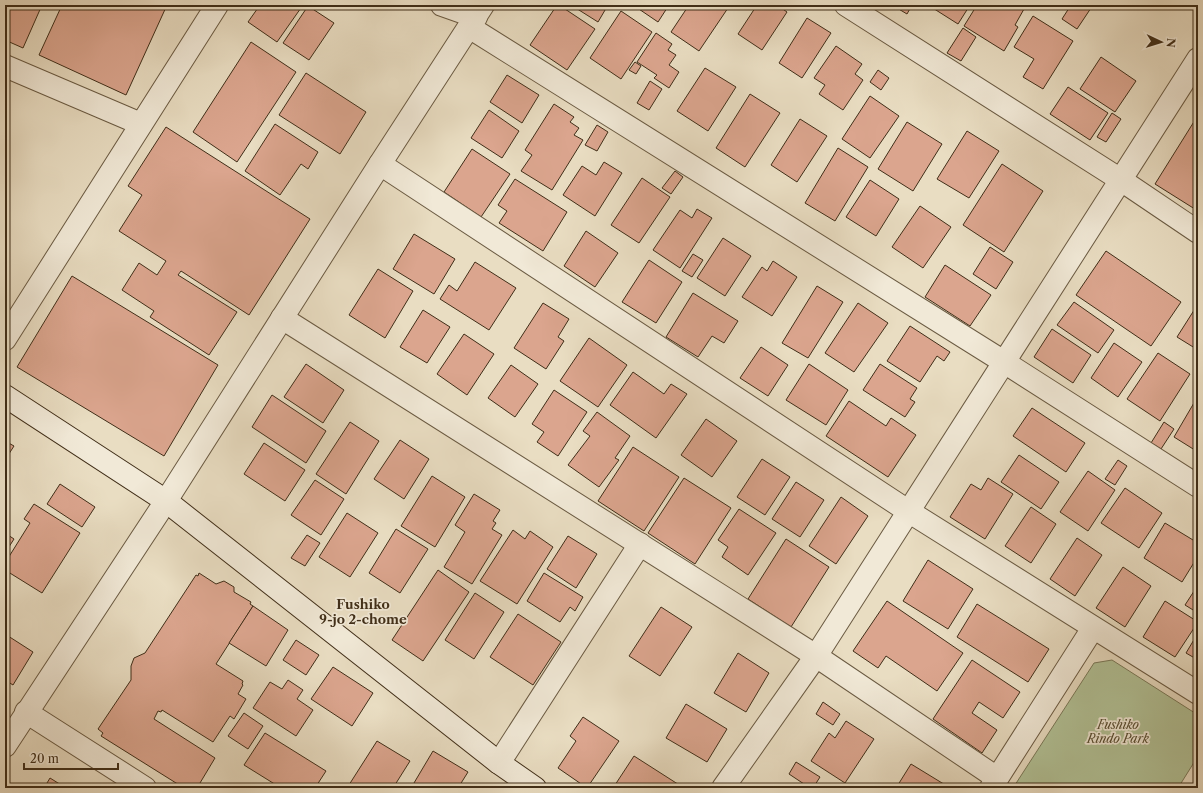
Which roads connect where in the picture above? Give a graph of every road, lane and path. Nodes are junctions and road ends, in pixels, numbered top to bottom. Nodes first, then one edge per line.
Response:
1 (217, 5) edge
2 (442, 5) edge
3 (846, 5) edge
4 (476, 16) edge
5 (1198, 59) edge
6 (5, 66) edge
7 (142, 124) junction
8 (380, 164) junction
9 (1121, 180) junction
10 (1198, 232) edge
11 (282, 318) junction
12 (5, 339) edge
13 (1004, 362) junction
14 (5, 396) edge
15 (1198, 486) edge
16 (166, 501) junction
17 (908, 511) junction
18 (640, 544) junction
19 (1094, 628) junction
20 (816, 656) junction
21 (1198, 693) edge
22 (26, 712) junction
23 (5, 746) edge
24 (499, 763) junction
25 (994, 783) edge
26 (145, 788) edge
27 (535, 788) edge
28 (723, 788) edge

1 - 7 street
2 - 4 street
3 - 9 street
4 - 8 street
4 - 13 street
5 - 9 street
6 - 7 street
7 - 12 street
8 - 11 street
8 - 17 street
9 - 10 street
9 - 13 street
11 - 16 street
11 - 18 street
13 - 15 street
13 - 17 street
14 - 16 street
16 - 22 street
16 - 24 street
17 - 19 street
17 - 20 street
18 - 20 street
18 - 24 street
19 - 21 street
19 - 25 street
20 - 25 street
20 - 28 street
22 - 23 street
22 - 26 street
24 - 27 street

